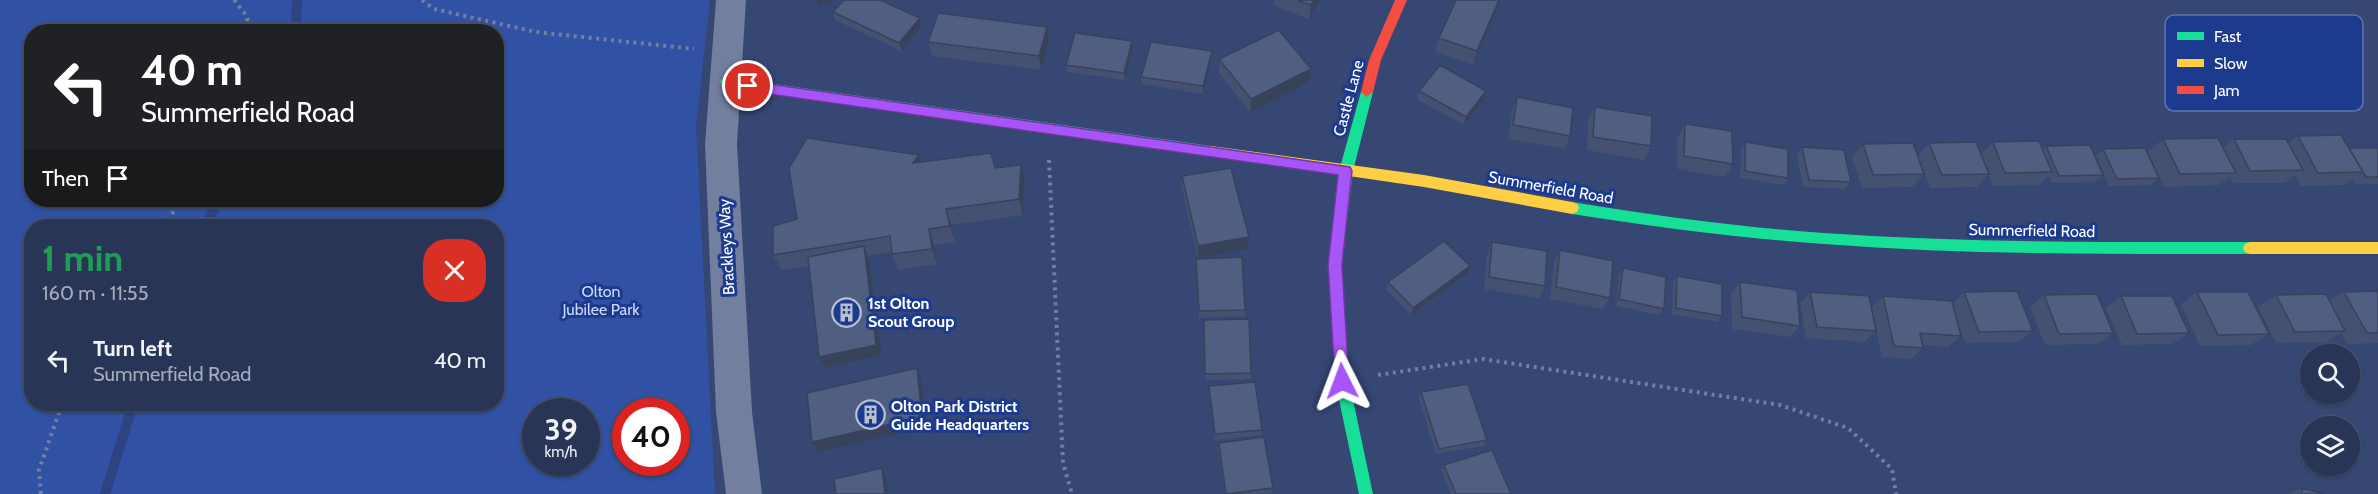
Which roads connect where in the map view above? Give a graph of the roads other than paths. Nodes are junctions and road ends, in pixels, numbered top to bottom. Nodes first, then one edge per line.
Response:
1 (731, 0) edge
2 (1401, 0) edge
3 (726, 67) junction
4 (1346, 171) junction
5 (2378, 248) edge
6 (744, 494) edge
7 (1366, 494) edge

1 - 3 street, Brackleys Way
2 - 4 street, Castle Lane
3 - 4 street, Summerfield Road
3 - 6 street, Brackleys Way
4 - 5 street, Summerfield Road
4 - 7 street, Castle Lane

